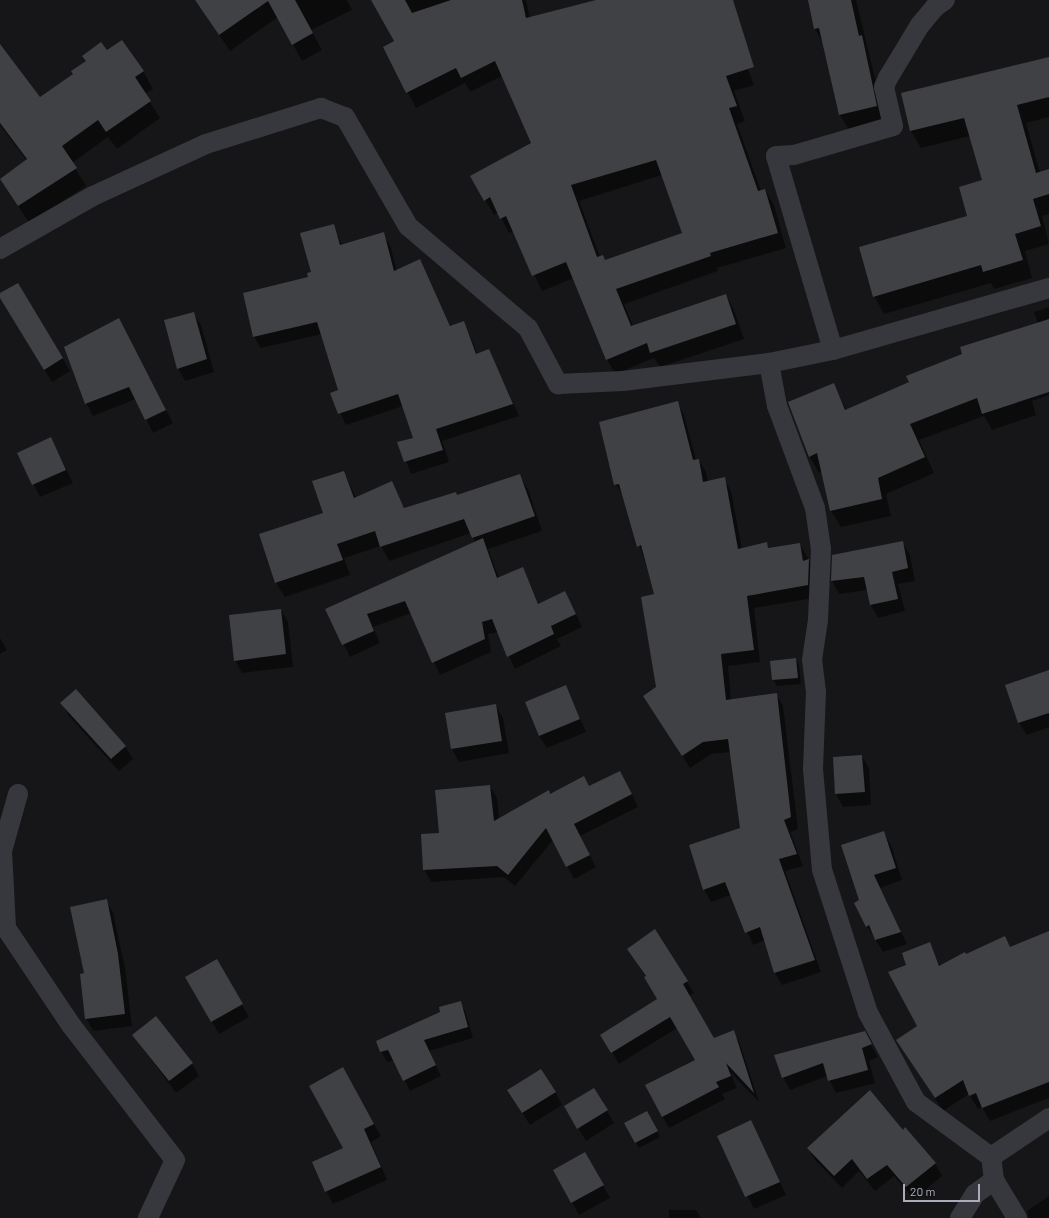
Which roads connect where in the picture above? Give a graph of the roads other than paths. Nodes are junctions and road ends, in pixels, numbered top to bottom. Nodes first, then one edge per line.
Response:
1 (945, 0) edge
2 (0, 249) edge
3 (1049, 288) edge
4 (833, 350) junction
5 (770, 363) junction
6 (18, 794) dead end
7 (1049, 1118) edge
8 (991, 1157) junction
9 (994, 1180) junction
10 (148, 1218) edge
11 (960, 1218) edge
12 (1017, 1218) edge

1 - 4 street
2 - 5 street
3 - 4 street
4 - 5 street
5 - 8 street
6 - 10 street
7 - 8 street
8 - 9 street
9 - 11 street
9 - 12 street

